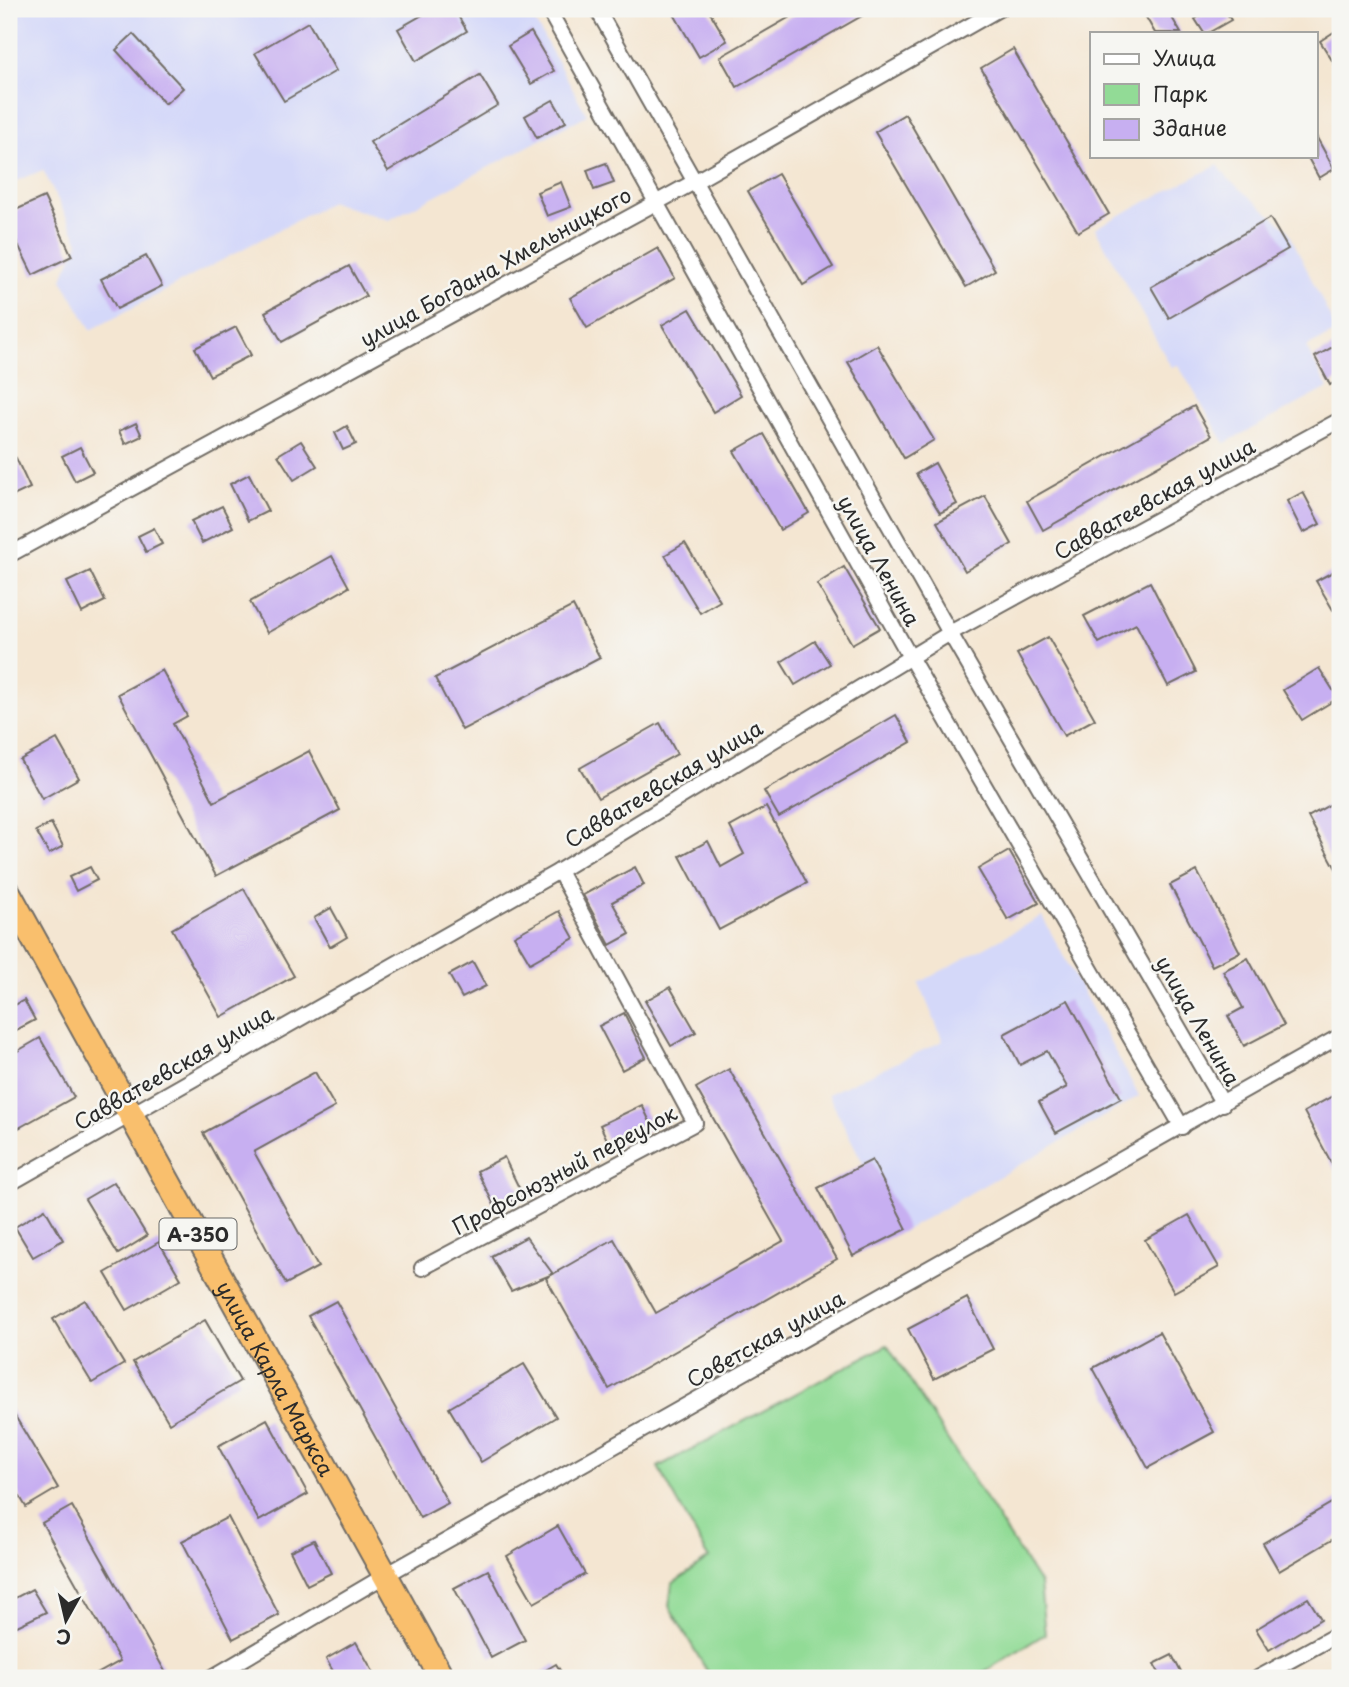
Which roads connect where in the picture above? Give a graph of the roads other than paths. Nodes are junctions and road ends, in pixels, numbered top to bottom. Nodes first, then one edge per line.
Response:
1 (548, 9) edge
2 (597, 9) edge
3 (993, 10) edge
4 (696, 181) junction
5 (658, 202) junction
6 (1340, 420) edge
7 (9, 555) edge
8 (950, 633) junction
9 (910, 657) junction
10 (559, 871) junction
11 (10, 900) edge
12 (1340, 1036) edge
13 (1223, 1104) junction
14 (131, 1115) junction
15 (1182, 1127) junction
16 (9, 1184) edge
17 (422, 1268) dead end
18 (386, 1575) junction
19 (1340, 1633) edge
20 (211, 1678) edge
21 (442, 1678) edge
22 (1258, 1678) edge

1 - 5 street, улица Ленина
2 - 4 street, улица Ленина
3 - 4 street, улица Богдана Хмельницкого
4 - 5 street, улица Богдана Хмельницкого
4 - 8 street, улица Ленина
5 - 7 street, улица Богдана Хмельницкого
5 - 9 street, улица Ленина
6 - 8 street, Савватеевская улица
8 - 9 street, Савватеевская улица
8 - 13 street, улица Ленина
9 - 10 street, Савватеевская улица
9 - 15 street, улица Ленина
10 - 14 street, Савватеевская улица
10 - 17 street, Профсоюзный переулок
11 - 14 highway, улица Карла Маркса / А-350
12 - 13 street, Советская улица
13 - 15 street, Советская улица
14 - 16 street, Савватеевская улица
14 - 18 highway, улица Карла Маркса / А-350
15 - 18 street, Советская улица
18 - 20 street, Советская улица
18 - 21 highway, улица Карла Маркса / А-350
19 - 22 street

